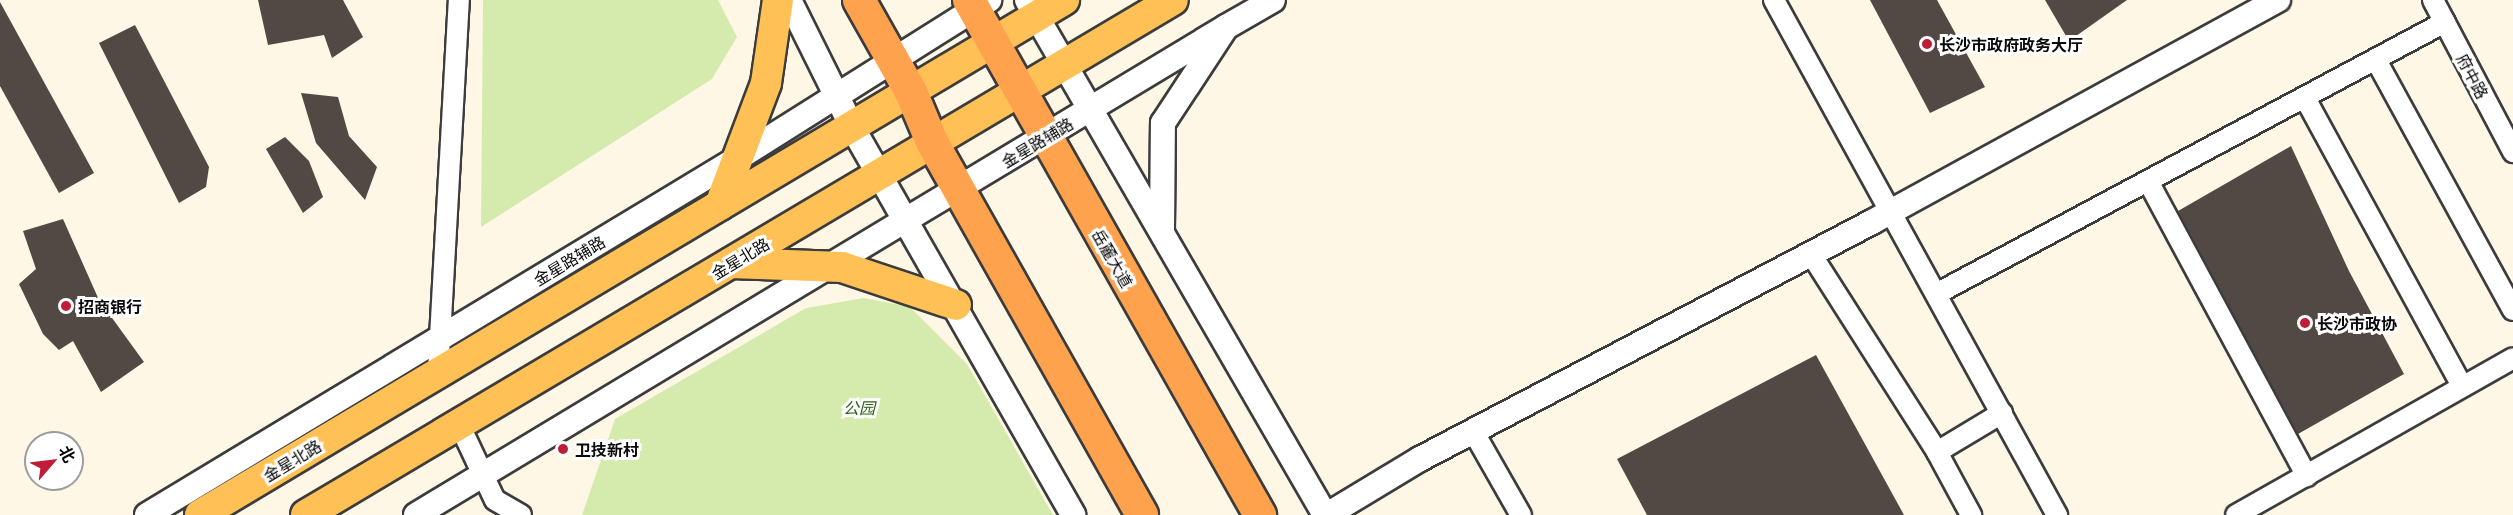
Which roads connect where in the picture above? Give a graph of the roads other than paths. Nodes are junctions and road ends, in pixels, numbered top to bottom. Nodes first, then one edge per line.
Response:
1 (459, 0) edge
2 (778, 0) edge
3 (789, 0) edge
4 (859, 0) edge
5 (1064, 0) edge
6 (1173, 0) edge
7 (1273, 0) edge
8 (1774, 0) edge
9 (2278, 0) edge
10 (2433, 0) edge
11 (977, 3) edge
12 (1032, 8) edge
13 (2445, 22) junction
14 (1226, 27) junction
15 (992, 41) junction
16 (893, 59) junction
17 (2376, 60) junction
18 (1064, 62) junction
19 (1018, 91) junction
20 (911, 92) junction
21 (836, 95) junction
22 (2305, 98) junction
23 (1091, 110) junction
24 (852, 127) junction
25 (1044, 137) junction
26 (932, 142) junction
27 (2513, 152) edge
28 (738, 158) junction
29 (882, 174) junction
30 (2149, 183) junction
31 (958, 189) junction
32 (720, 205) junction
33 (1890, 212) junction
34 (907, 220) junction
35 (1162, 233) junction
36 (1811, 254) junction
37 (731, 263) junction
38 (828, 266) junction
39 (1935, 294) junction
40 (956, 305) junction
41 (2513, 310) edge
42 (2513, 358) edge
43 (438, 373) junction
44 (2462, 386) junction
45 (2002, 413) junction
46 (459, 424) junction
47 (1473, 431) junction
48 (1937, 452) junction
49 (484, 475) junction
50 (2307, 476) junction
51 (147, 515) edge
52 (200, 515) edge
53 (306, 515) edge
54 (416, 515) edge
55 (521, 515) edge
56 (1073, 515) edge
57 (1142, 515) edge
58 (1260, 515) edge
59 (1326, 515) edge
60 (1521, 515) edge
61 (1971, 515) edge
62 (2057, 515) edge
63 (2236, 515) edge

1 - 43 street
2 - 28 main road
3 - 21 street
4 - 16 highway
5 - 12 main road, 金星北路
6 - 18 main road, 金星北路
7 - 14 street, 金星路辅路
8 - 33 street
9 - 33 street
10 - 13 street, 府中路
11 - 15 highway, 岳麓大道
11 - 16 street, 金星路辅路
12 - 15 main road, 金星北路
12 - 18 street
13 - 17 street
13 - 27 street, 府中路
14 - 23 street, 金星路辅路
14 - 35 street
15 - 19 highway, 岳麓大道
15 - 20 main road, 金星北路
16 - 20 highway
16 - 21 street, 金星路辅路
17 - 22 street
17 - 41 street
18 - 19 main road, 金星北路
18 - 23 street
19 - 25 highway, 岳麓大道
19 - 26 main road, 金星北路
20 - 24 main road, 金星北路
20 - 26 highway
21 - 24 street
21 - 28 street, 金星路辅路
22 - 30 street
22 - 44 street
23 - 25 street, 金星路辅路
23 - 35 street
24 - 29 street
24 - 32 main road, 金星北路
25 - 31 street, 金星路辅路
25 - 58 highway, 岳麓大道
26 - 29 main road, 金星北路
26 - 31 highway
28 - 32 main road
28 - 51 street, 金星路辅路
29 - 34 street
29 - 37 main road, 金星北路
30 - 39 street
30 - 50 street
31 - 34 street, 金星路辅路
31 - 57 highway
32 - 43 main road, 金星北路
33 - 36 street
33 - 39 street
34 - 38 street, 金星路辅路
34 - 40 street
35 - 59 street
36 - 47 street
36 - 48 street
37 - 38 main road
37 - 46 main road, 金星北路
38 - 40 main road
38 - 49 street, 金星路辅路
39 - 45 street
40 - 56 street
42 - 44 street
43 - 52 main road, 金星北路
44 - 50 street
45 - 48 street
45 - 62 street
46 - 49 street
46 - 53 main road, 金星北路
47 - 59 street
47 - 60 street
48 - 61 street
49 - 54 street, 金星路辅路
49 - 55 street
50 - 63 street

